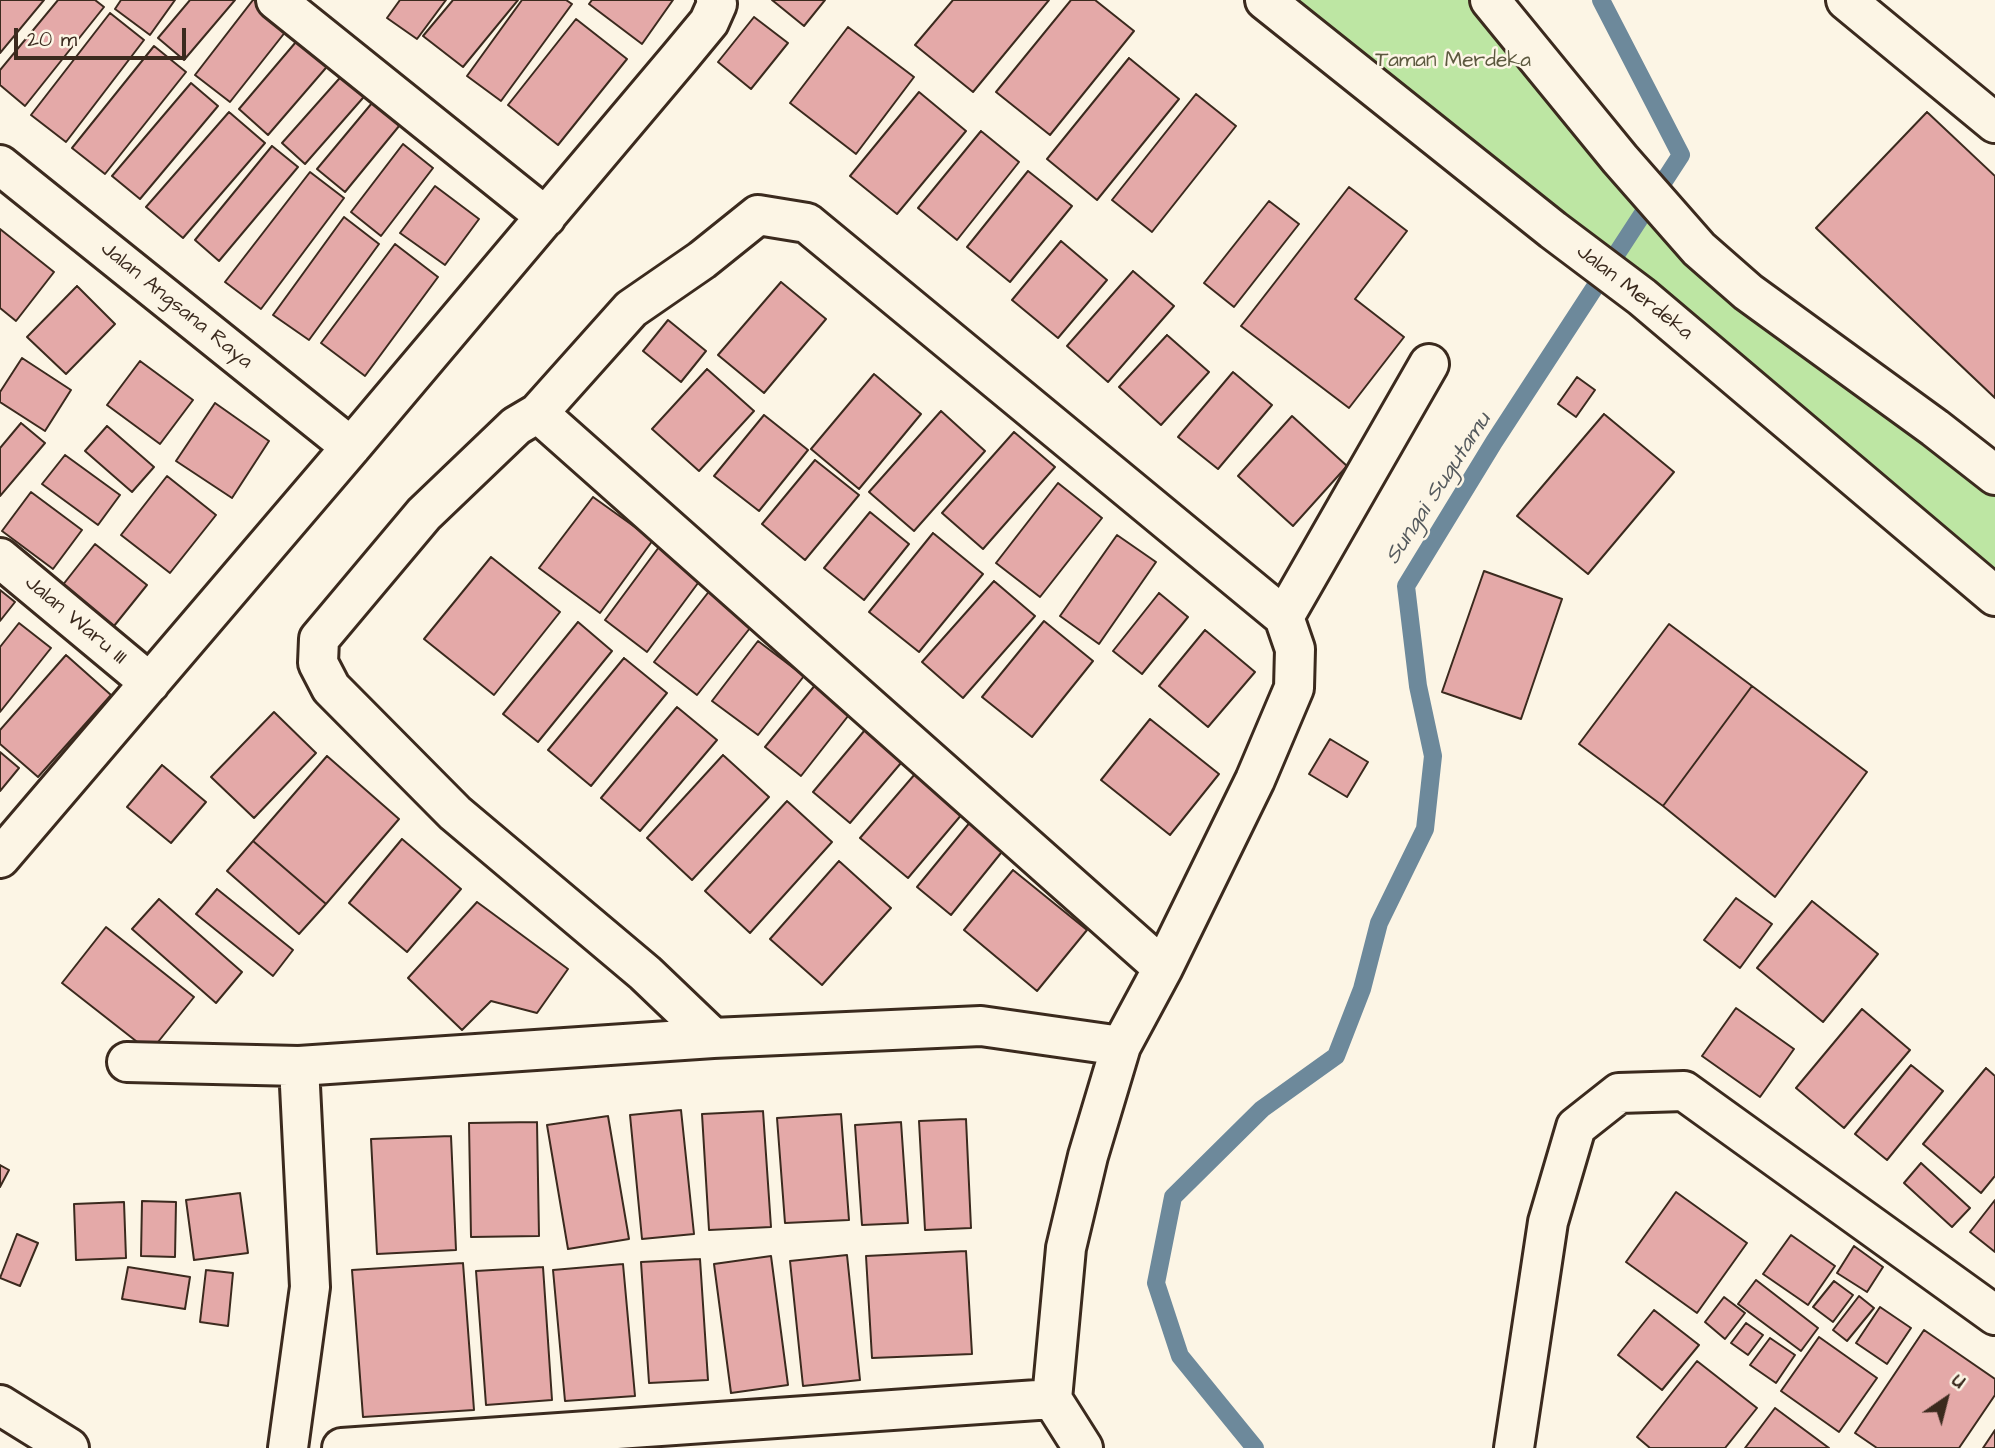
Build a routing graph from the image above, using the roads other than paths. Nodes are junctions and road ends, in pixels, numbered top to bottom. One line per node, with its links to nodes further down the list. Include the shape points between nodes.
1 (276, 0): 8 (street)
2 (716, 0): 8 (street, via 709,22)
3 (1265, 0): 14 (street, Jalan Merdeka, via 1642,297)
4 (1490, 0): 12 (street, via 1699,249 1748,292)
5 (1846, 0): 6 (street)
6 (1995, 123)
7 (0, 165): 11 (street, Jalan Angsana Raya)
8 (546, 217): 11 (street)
9 (1429, 363): 15 (street)
10 (538, 413): 15 (street, via 631,309 758,215 807,223); 18 (street); 19 (street, via 508,434 424,514 319,639 318,663 331,688 455,813 645,973)
11 (351, 447): 16 (street)
12 (1995, 475)
13 (0, 558): 16 (street, Jalan Waru III)
14 (1995, 596)
15 (1284, 617): 18 (street, via 1295,649 1294,688)
16 (150, 683): 17 (street)
17 (0, 858)
18 (1164, 968): 20 (street)
19 (713, 1038): 20 (street, via 981,1026); 22 (street)
20 (1121, 1046): 24 (street, via 1066,1248)
21 (127, 1062): 22 (street)
22 (299, 1066): 28 (street, via 310,1287)
23 (1995, 1315): 26 (street, via 1684,1091 1619,1093 1576,1127 1548,1222)
24 (1052, 1399): 29 (street); 30 (street)
25 (0, 1405): 27 (street)
26 (1515, 1447)
27 (69, 1448)
28 (288, 1448)
29 (342, 1448)
30 (1083, 1448)

